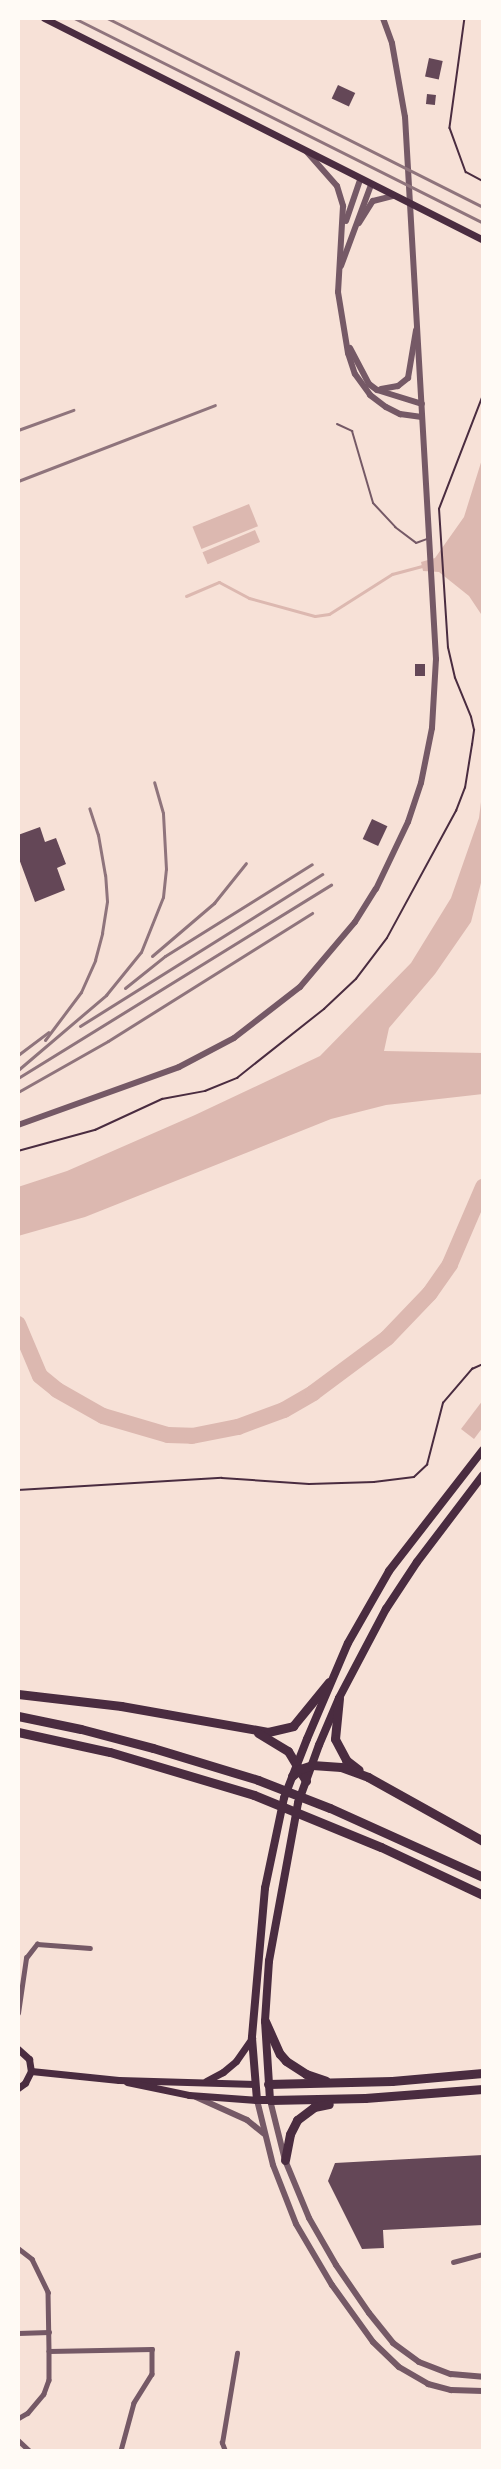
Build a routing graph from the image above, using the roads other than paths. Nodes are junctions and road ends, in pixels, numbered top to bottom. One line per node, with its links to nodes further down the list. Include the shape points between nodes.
1 (44, 18): 3 (main road)
2 (383, 18): 11 (street, via 402,92)
3 (306, 152): 4 (main road); 7 (street, via 337,186 343,206)
4 (360, 180): 5 (main road); 7 (street)
5 (371, 185): 6 (main road); 9 (street)
6 (388, 195): 8 (main road); 9 (street, via 368,206)
7 (342, 233): 10 (street)
8 (483, 240)
9 (346, 250): 10 (street)
10 (338, 275): 12 (street)
11 (417, 326): 13 (street, via 408,378 398,386); 14 (street)
12 (347, 341): 13 (street, via 364,378); 15 (street, via 355,374 370,395 400,414)
13 (377, 390): 14 (street)
14 (422, 404): 15 (street)
15 (422, 417): 17 (street)
16 (337, 424): 17 (lane, via 352,431 373,503 416,543)
17 (430, 540): 18 (street, via 436,682 425,764 395,854 355,922 300,987 234,1038 179,1066)
18 (18, 1125)
19 (483, 1450): 21 (highway, via 389,1571)
20 (483, 1475): 23 (highway, via 417,1562)
21 (329, 1682): 25 (highway, via 293,1726); 27 (highway)
22 (18, 1694): 25 (highway, via 121,1706)
23 (339, 1698): 28 (highway); 32 (highway, via 335,1739 339,1750)
24 (18, 1716): 35 (highway, via 153,1748 258,1780)
25 (253, 1731): 30 (highway, via 281,1744)
26 (18, 1732): 36 (highway, via 110,1752 254,1796)
27 (306, 1739): 30 (main road)
28 (319, 1745): 29 (main road)
29 (312, 1765): 30 (highway); 32 (highway, via 330,1764); 33 (main road)
30 (299, 1766): 31 (highway); 33 (highway)
31 (292, 1776): 42 (main road, via 277,1823 265,1888)
32 (368, 1777): 34 (highway)
33 (306, 1781): 41 (main road, via 288,1845 276,1914)
34 (483, 1841)
35 (483, 1877)
36 (457, 1882): 37 (highway); 38 (highway)
37 (483, 1895)
38 (483, 1901)
39 (90, 1948): 40 (street, via 37,1944 26,1958)
40 (18, 2013)
41 (265, 2021): 48 (highway, via 286,2061); 50 (main road)
42 (252, 2038): 47 (main road, via 236,2061); 49 (main road)
43 (18, 2049): 44 (main road, via 29,2059)
44 (31, 2071): 46 (main road); 51 (main road)
45 (483, 2073): 48 (highway)
46 (118, 2080): 47 (main road); 53 (main road)
47 (204, 2082): 49 (main road)
48 (331, 2083): 50 (highway)
49 (255, 2084): 50 (main road); 55 (main road)
50 (268, 2084): 56 (main road)
51 (18, 2088)
52 (483, 2089): 54 (highway)
53 (189, 2095): 55 (main road); 57 (street, via 247,2120)
54 (365, 2098): 56 (highway); 58 (highway, via 322,2104 302,2115 290,2134)
55 (257, 2100): 56 (main road); 57 (street)
56 (270, 2100): 58 (street)
57 (264, 2134): 67 (street, via 296,2224 332,2286 373,2342 399,2367 428,2384 450,2390)
58 (285, 2160): 66 (street, via 322,2242 384,2333 406,2353 434,2369)
59 (18, 2248): 62 (street, via 32,2259 48,2292)
60 (483, 2254): 61 (street)
61 (453, 2262)
62 (49, 2332): 63 (street); 64 (street)
63 (18, 2333)
64 (49, 2351): 68 (street, via 49,2380 44,2394); 71 (street, via 152,2349 152,2374 134,2403)
65 (237, 2353): 72 (street, via 222,2443)
66 (483, 2377)
67 (483, 2391)
68 (18, 2419)
69 (18, 2440): 70 (street)
70 (30, 2451)
71 (121, 2451)
72 (225, 2451)

